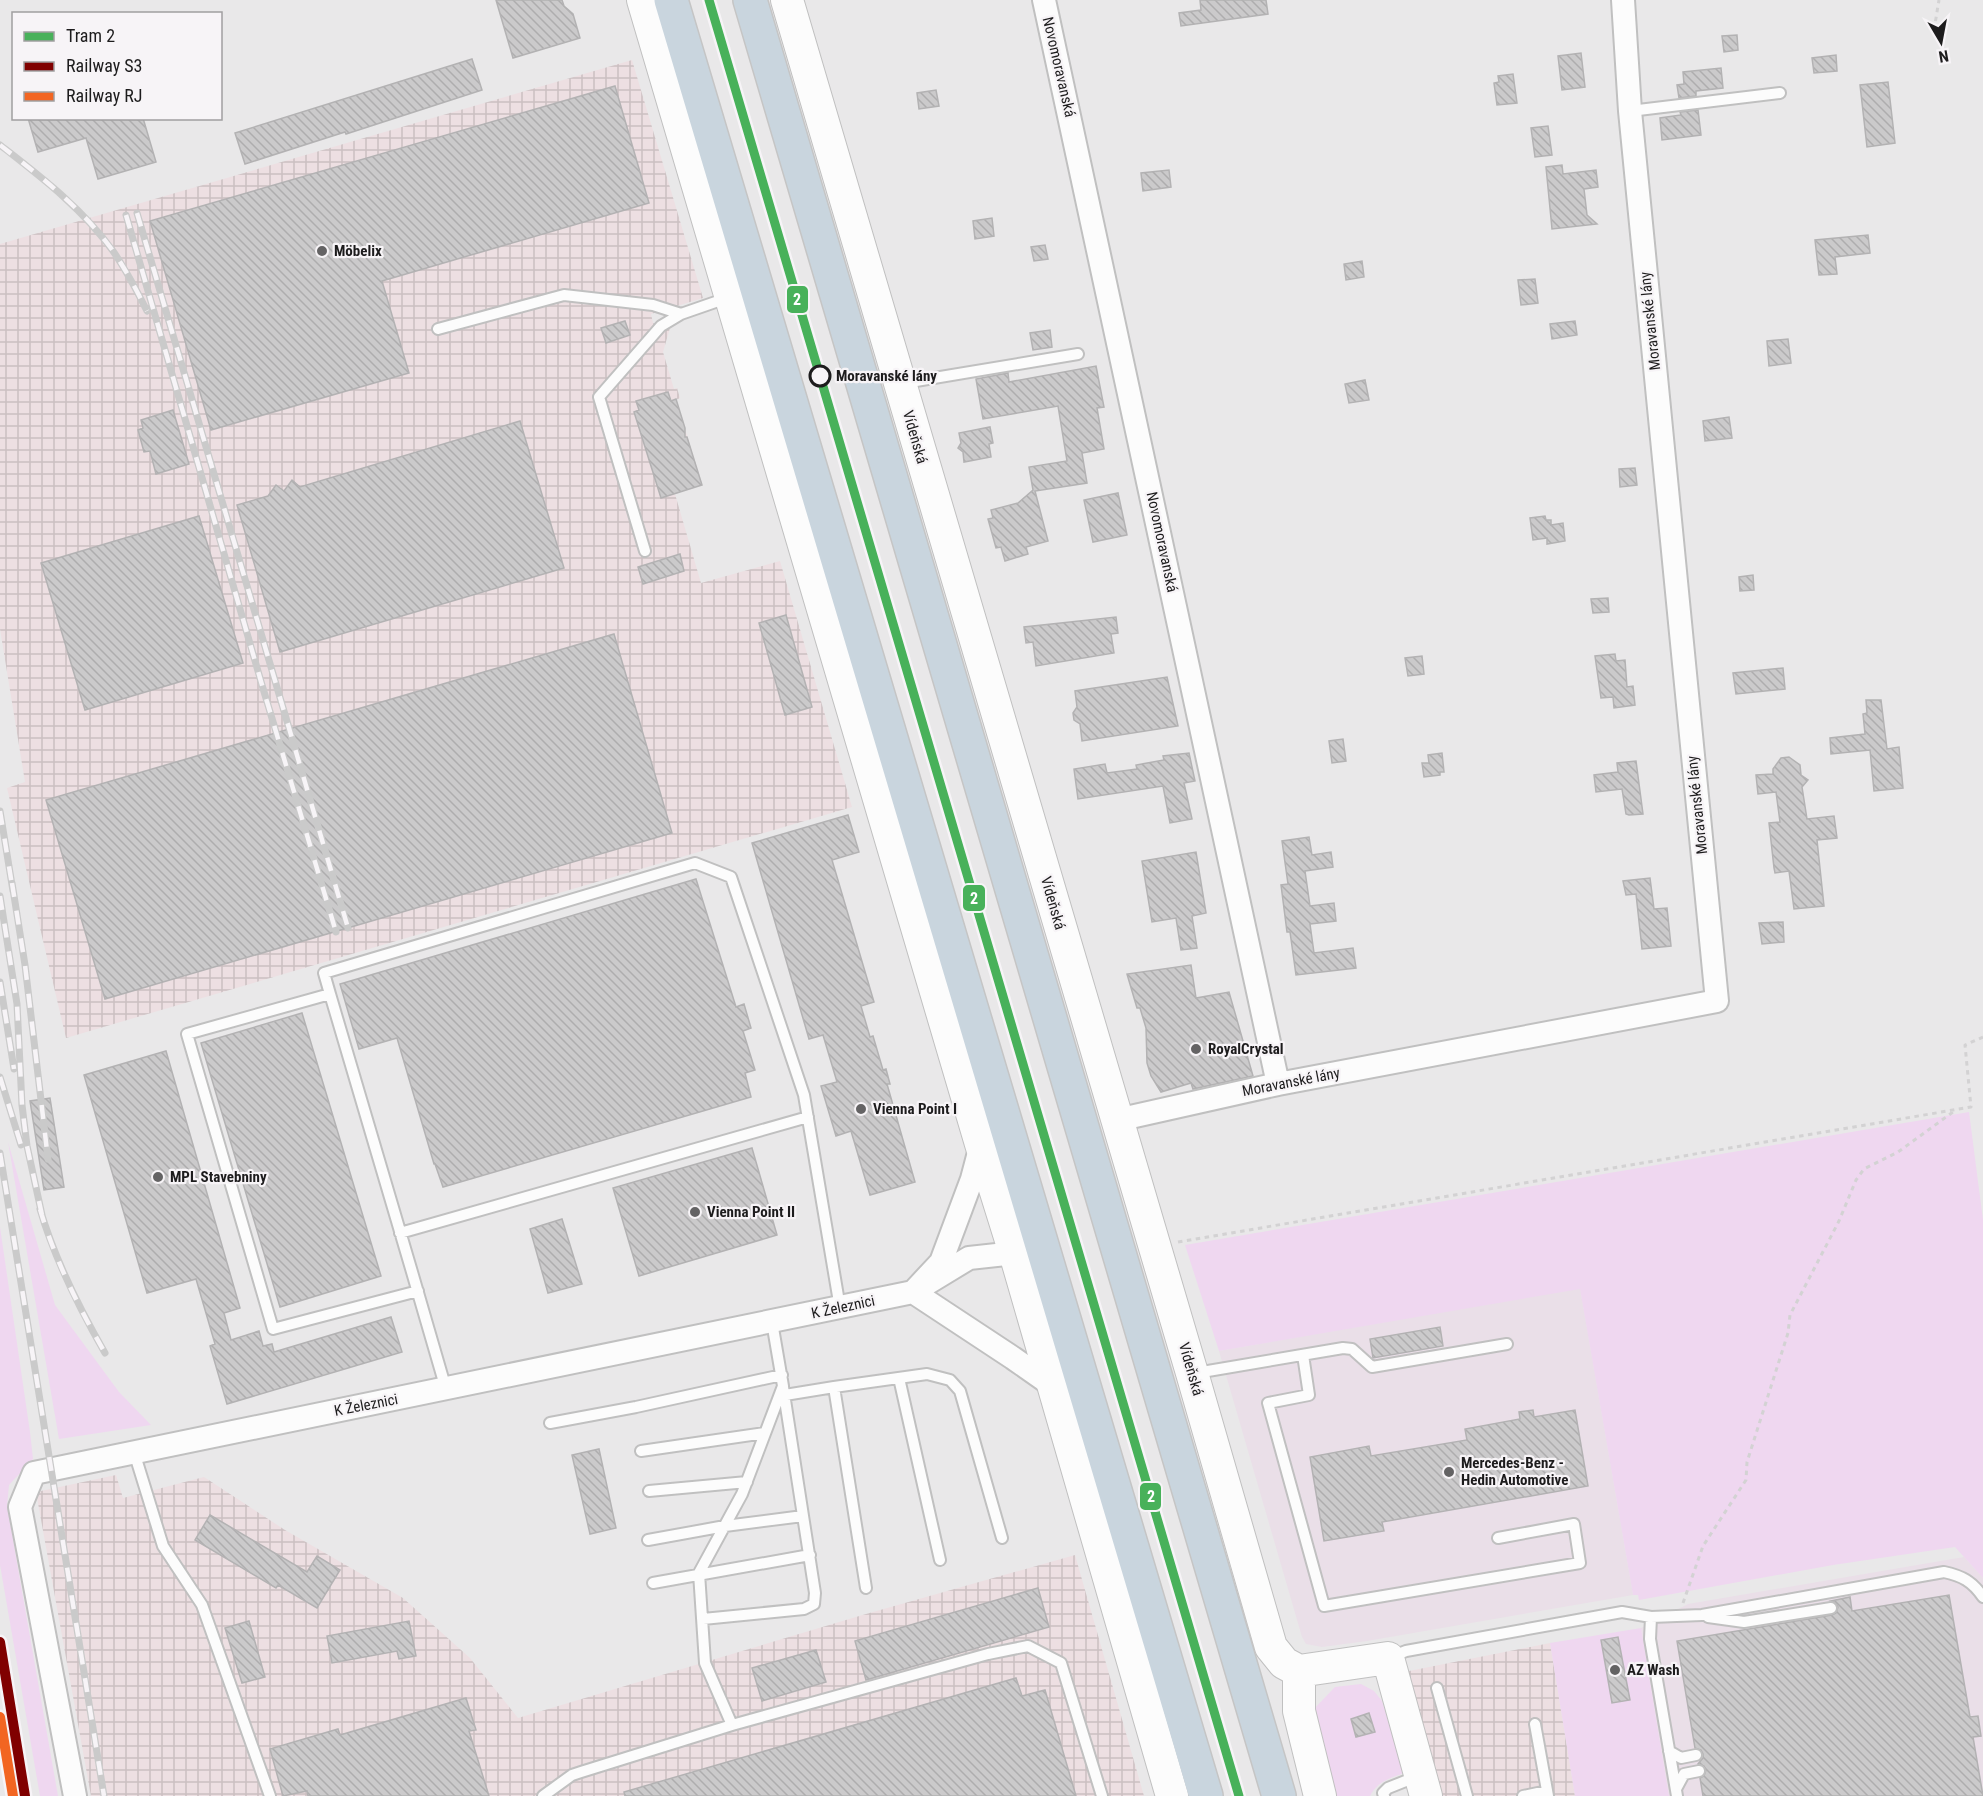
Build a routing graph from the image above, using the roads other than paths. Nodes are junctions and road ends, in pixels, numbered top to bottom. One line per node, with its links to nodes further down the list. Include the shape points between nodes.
1 (643, 0): 9 (street)
2 (671, 0): 72 (highway)
3 (750, 0): 73 (highway)
4 (787, 0): 13 (street, Vídeňská)
5 (1044, 0): 16 (street, Novomoravanská)
6 (1623, 0): 8 (street, Moravanské lány)
7 (1780, 93): 8 (lane)
8 (1630, 111): 16 (street, Moravanské lány, via 1717,1001)
9 (730, 297): 10 (lane); 19 (street)
10 (681, 314): 11 (lane, via 653,305 564,295); 14 (lane, via 661,326 599,397)
11 (438, 329)
12 (1078, 354): 13 (lane)
13 (899, 383): 18 (street, Vídeňská)
14 (645, 551)
15 (330, 994): 17 (lane, via 324,973 695,863 731,877); 20 (lane); 22 (lane, via 187,1034 273,1329)
16 (1278, 1084): 18 (street, Moravanské lány)
17 (808, 1117): 20 (lane); 24 (lane)
18 (1117, 1120): 28 (street, Vídeňská)
19 (981, 1144): 21 (street); 23 (street, via 941,1262)
20 (400, 1233): 22 (lane)
21 (1016, 1253): 23 (street, K Železnici, via 969,1258); 31 (street)
22 (417, 1292): 33 (lane)
23 (913, 1292): 24 (street, K Železnici); 31 (street)
24 (840, 1308): 25 (street, K Železnici)
25 (772, 1322): 30 (lane); 33 (street, K Železnici)
26 (1507, 1344): 27 (lane, via 1372,1367 1352,1349)
27 (1303, 1355): 28 (lane); 43 (lane, via 1309,1395 1268,1403 1324,1606 1580,1563 1574,1524)
28 (1192, 1373): 56 (street, Vídeňská, via 1271,1647 1284,1663)
29 (900, 1378): 32 (lane); 42 (lane, via 927,1374 950,1380 960,1391); 46 (lane)
30 (783, 1386): 32 (lane); 34 (lane); 35 (lane); 40 (lane)
31 (1053, 1386): 71 (street)
32 (834, 1387): 49 (lane)
33 (446, 1389): 37 (street, K Železnici)
34 (550, 1423)
35 (765, 1433): 36 (lane); 38 (lane)
36 (641, 1451)
37 (134, 1452): 67 (street, K Železnici, via 34,1473 20,1506); 68 (lane, via 163,1546 202,1605)
38 (747, 1482): 39 (lane); 41 (lane)
39 (649, 1491)
40 (803, 1516): 41 (lane); 45 (lane)
41 (725, 1526): 44 (lane); 47 (lane)
42 (1002, 1538)
43 (1498, 1538)
44 (648, 1540)
45 (810, 1555): 47 (lane); 54 (lane, via 814,1604 804,1609)
46 (940, 1560)
47 (699, 1573): 48 (lane); 54 (lane)
48 (653, 1583)
49 (866, 1588)
50 (1983, 1597): 52 (lane, via 1975,1585 1944,1572)
51 (1832, 1608): 52 (lane, via 1744,1622)
52 (1702, 1615): 53 (lane)
53 (1651, 1617): 55 (lane, via 1622,1612 1406,1651); 60 (lane, via 1650,1639)
54 (703, 1619): 59 (lane, via 705,1663)
55 (1388, 1658): 56 (street); 63 (street)
56 (1299, 1671): 74 (street, via 1299,1711)
57 (1437, 1688): 75 (lane)
58 (1535, 1724): 64 (lane)
59 (732, 1725): 69 (lane, via 572,1775); 70 (lane, via 1028,1646 1061,1663)
60 (1669, 1751): 61 (lane, via 1681,1758); 65 (lane)
61 (1696, 1755)
62 (1699, 1771): 65 (lane, via 1684,1774)
63 (1423, 1786): 66 (lane, via 1388,1788)
64 (1548, 1793): 76 (lane)
65 (1676, 1793)
66 (1382, 1795)
67 (75, 1796)
68 (270, 1796)
69 (543, 1796)
70 (1102, 1796)
71 (1172, 1796)
72 (1206, 1796)
73 (1279, 1796)
74 (1320, 1796)
75 (1467, 1796)
76 (1523, 1796)

